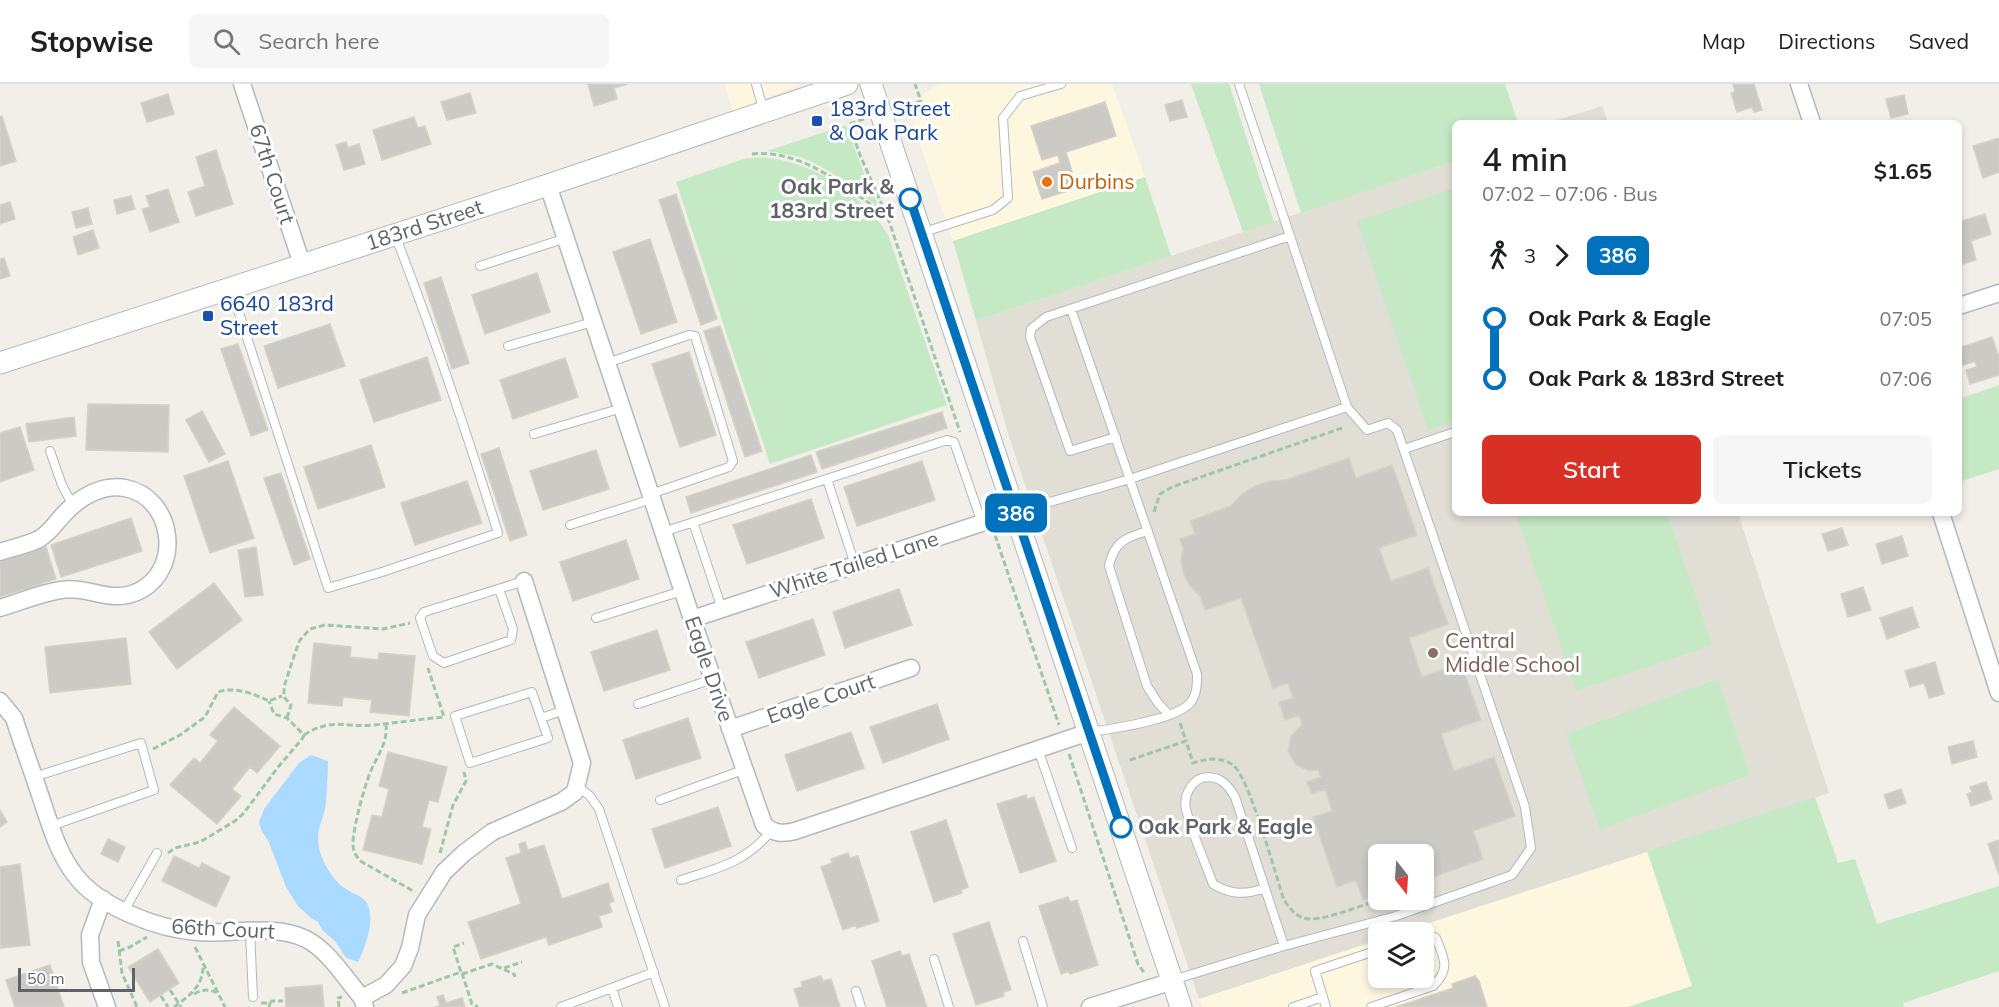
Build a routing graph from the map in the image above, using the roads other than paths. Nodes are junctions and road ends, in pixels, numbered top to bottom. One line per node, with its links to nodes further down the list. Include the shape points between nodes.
1 (242, 84): 15 (street, 67th Court)
2 (756, 84): 8 (lane)
3 (847, 84): 8 (street, 183rd Street)
4 (871, 84): 11 (street)
5 (1061, 84): 11 (lane, via 1020,96 1003,118 1008,198 993,210)
6 (1239, 84): 13 (lane)
7 (1799, 84): 9 (street)
8 (765, 112): 10 (street, 183rd Street)
9 (1811, 120)
10 (548, 185): 12 (street, 183rd Street); 14 (street, Eagle Drive)
11 (921, 233): 36 (street)
12 (394, 235): 15 (street, 183rd Street); 17 (lane, via 467,434 498,533 382,572 328,588)
13 (1290, 236): 20 (lane); 25 (lane)
14 (566, 238): 16 (lane); 21 (street, Eagle Drive)
15 (302, 264): 17 (street, 183rd Street)
16 (480, 266)
17 (231, 288): 23 (street, 183rd Street)
18 (1999, 293): 19 (street)
19 (1962, 305)
20 (1071, 309): 29 (lane); 29 (lane, via 1038,322 1030,337 1070,451)
21 (593, 322): 22 (lane); 24 (street, Eagle Drive)
22 (508, 346)
23 (0, 363)
24 (607, 363): 26 (street, Eagle Drive); 34 (lane, via 695,336 733,464)
25 (1347, 407): 30 (lane, via 1367,430 1388,423 1397,430); 33 (lane)
26 (622, 408): 28 (lane); 34 (street, Eagle Drive)
27 (1452, 433): 30 (lane)
28 (534, 435)
29 (1116, 437): 33 (lane)
30 (1404, 449): 78 (lane, via 1525,807 1531,848 1512,875 1396,916)
31 (50, 451): 35 (lane)
32 (827, 479): 38 (lane, via 947,440 954,442); 39 (lane); 44 (lane)
33 (1130, 480): 36 (lane); 41 (lane)
34 (651, 496): 40 (lane); 42 (street, Eagle Drive)
35 (73, 506): 43 (street, via 39,539); 48 (street, via 92,493 107,489 124,488 143,494 157,508 166,526 166,562 158,577 141,590 120,597 62,589)
36 (1015, 512): 38 (street, White Tailed Lane); 61 (street)
37 (1942, 516): 54 (street)
38 (986, 521): 44 (street, White Tailed Lane)
39 (693, 522): 42 (lane); 49 (lane)
40 (570, 525)
41 (1148, 531): 58 (lane, via 1197,674 1190,704); 58 (lane, via 1119,544 1111,552 1108,566 1148,686)
42 (663, 532): 47 (street, Eagle Drive)
43 (0, 552)
44 (855, 565): 49 (street, White Tailed Lane)
45 (524, 581): 46 (lane); 57 (street)
46 (498, 589): 46 (lane, via 424,612 420,618 433,656 444,663 511,640 513,629)
47 (682, 591): 50 (lane); 51 (street, Eagle Drive)
48 (0, 608)
49 (722, 609): 51 (street, White Tailed Lane)
50 (596, 618)
51 (692, 619): 53 (street, Eagle Drive)
52 (911, 668): 60 (street, Eagle Court)
53 (713, 679): 56 (lane); 60 (street, Eagle Drive)
54 (1999, 693)
55 (0, 701): 64 (street, 66th Court, via 14,718)
56 (639, 704)
57 (565, 710): 59 (lane); 65 (street, via 582,763)
58 (1168, 714): 61 (lane, via 1126,727)
59 (541, 718): 59 (lane, via 548,738 470,763 455,716 532,692)
60 (730, 729): 63 (street, Eagle Drive)
61 (1089, 732): 62 (street); 82 (street)
62 (1038, 749): 68 (street, via 795,831); 69 (lane)
63 (743, 770): 66 (lane); 68 (street, Eagle Drive, via 760,818)
64 (34, 777): 67 (street, 66th Court); 67 (lane, via 141,742 154,790)
65 (577, 786): 81 (lane, via 600,809); 89 (street, via 561,802 492,831 444,872 417,915 403,966 386,985)
66 (660, 800)
67 (51, 826): 73 (street, 66th Court, via 60,853 76,877)
68 (771, 831): 71 (lane, via 759,846 733,863)
69 (1072, 848)
70 (161, 854): 74 (lane)
71 (681, 880)
72 (1265, 888): 72 (lane, via 1235,797 1217,777 1202,777 1188,791 1186,808 1213,884 1240,894); 78 (lane)
73 (103, 898): 74 (street, 66th Court); 91 (street, via 90,935 91,962)
74 (124, 911): 75 (street, 66th Court, via 164,926 197,932)
75 (250, 932): 88 (lane); 89 (street, 66th Court, via 281,932 319,947)
76 (1434, 937): 83 (lane, via 1445,960 1445,972)
77 (1023, 941): 96 (lane)
78 (1284, 946): 82 (lane)
79 (1368, 953): 87 (lane, via 1315,971)
80 (934, 959): 95 (lane)
81 (654, 972): 84 (lane); 93 (lane)
82 (1173, 981): 97 (street); 98 (street)
83 (1434, 985)
84 (612, 987): 90 (lane); 92 (lane)
85 (1427, 988): 101 (lane)
86 (856, 991): 94 (lane)
87 (1323, 997): 99 (lane); 100 (lane)
88 (256, 1000)
89 (358, 1001)
90 (566, 1006)
91 (107, 1007)
92 (618, 1007)
93 (665, 1007)
94 (861, 1007)
95 (949, 1007)
96 (1043, 1007)
97 (1090, 1007)
98 (1181, 1007)
99 (1293, 1007)
100 (1326, 1007)
101 (1371, 1007)

